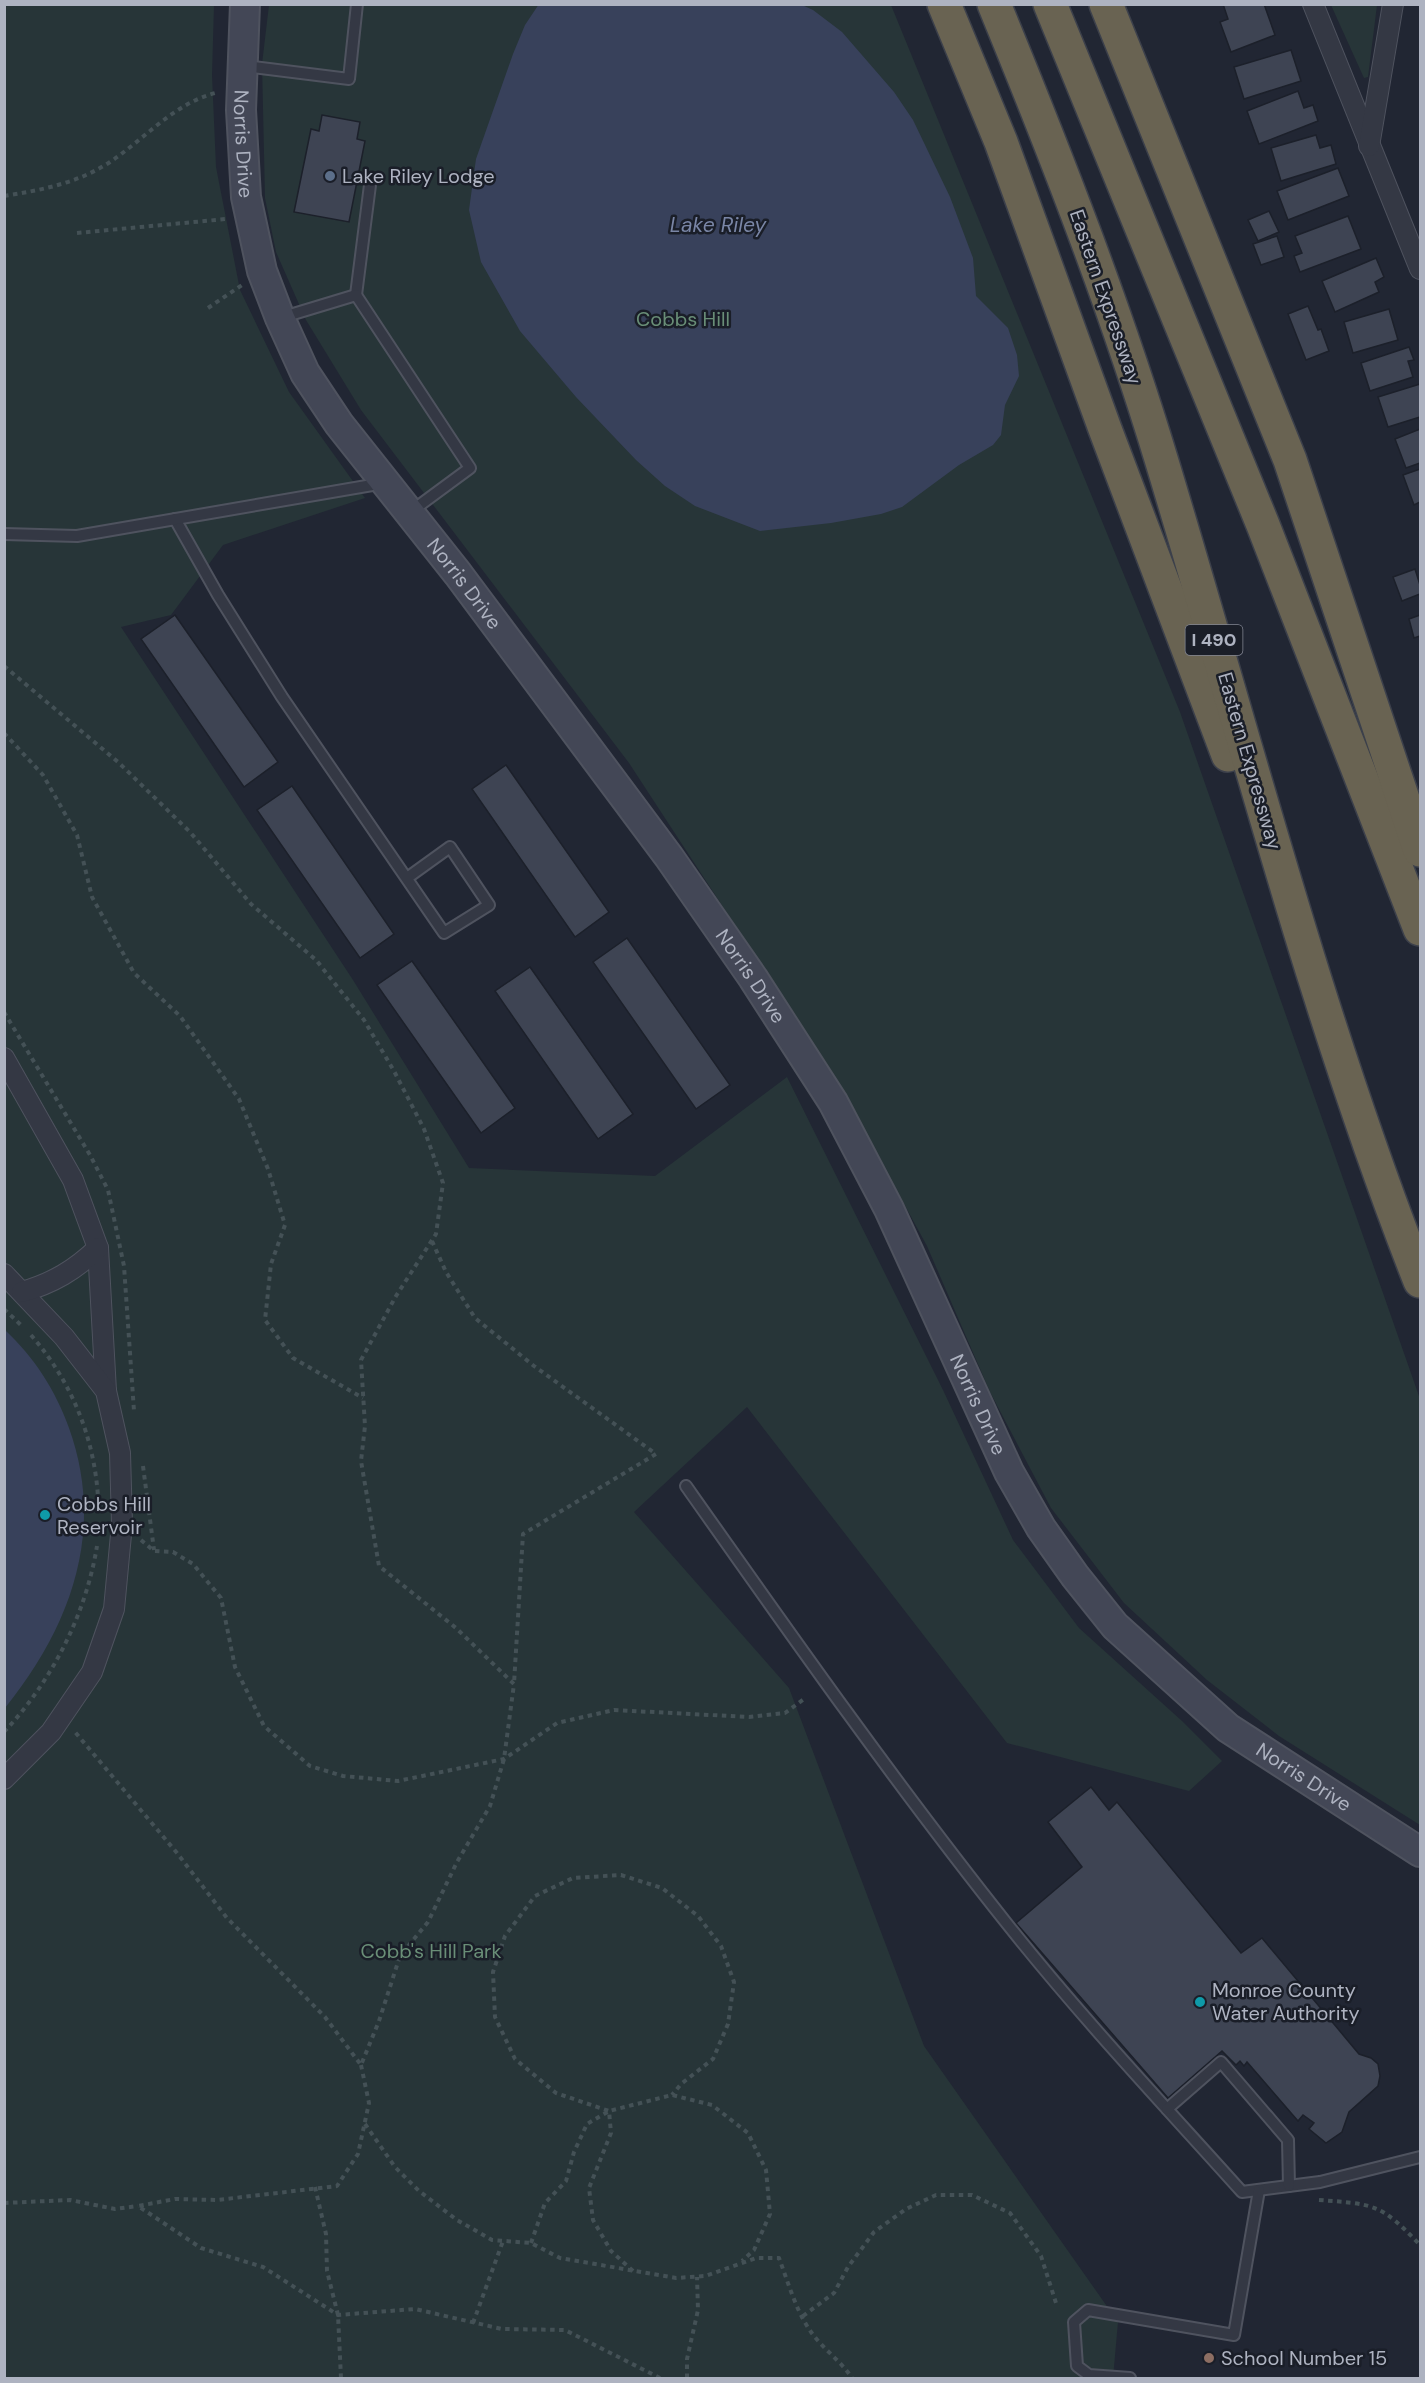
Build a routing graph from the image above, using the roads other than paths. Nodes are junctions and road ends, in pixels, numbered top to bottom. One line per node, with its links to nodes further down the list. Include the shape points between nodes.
1 (245, 4): 9 (street, Norris Drive)
2 (357, 4): 9 (lane, via 349,79)
3 (944, 4): 22 (highway, via 1002,142 1105,429)
4 (994, 4): 22 (highway, Eastern Expressway / I 490, via 1084,232 1137,383)
5 (1050, 4): 21 (highway, via 1263,525)
6 (1106, 4): 19 (highway, via 1290,460)
7 (1313, 4): 10 (street)
8 (1393, 4): 10 (street)
9 (242, 78): 14 (street, Norris Drive, via 242,154 250,217 262,271)
10 (1369, 146): 12 (street)
11 (370, 185): 13 (lane)
12 (1419, 262)
13 (356, 295): 14 (lane); 16 (lane, via 470,468)
14 (280, 318): 15 (street, Norris Drive, via 305,373)
15 (385, 483): 16 (street, Norris Drive); 17 (lane)
16 (409, 513): 31 (street, Norris Drive, via 669,857 833,1102 889,1209 1009,1472 1075,1576 1115,1626 1228,1728)
17 (176, 519): 18 (lane, via 77,536); 20 (lane, via 282,697)
18 (4, 534)
19 (1420, 850)
20 (407, 878): 20 (lane, via 444,933 489,905 450,847)
21 (1420, 928)
22 (1337, 1046): 26 (highway, Eastern Expressway / I 490)
23 (4, 1058): 24 (street, via 73,1180)
24 (98, 1248): 27 (street, via 65,1275); 28 (street)
25 (4, 1274): 27 (street)
26 (1420, 1281)
27 (22, 1292): 28 (street)
28 (106, 1391): 30 (street, via 120,1453 122,1524 114,1609 92,1672 51,1732)
29 (686, 1486): 32 (lane, via 869,1745 1065,1995)
30 (4, 1779)
31 (1420, 1852)
32 (1167, 2109): 34 (lane, via 1221,2062 1288,2140); 35 (lane, via 1242,2192)
33 (1420, 2157): 34 (lane)
34 (1289, 2186): 35 (lane)
35 (1259, 2190): 36 (lane, via 1234,2335 1088,2310 1074,2322 1077,2366 1089,2375)
36 (1130, 2379)

